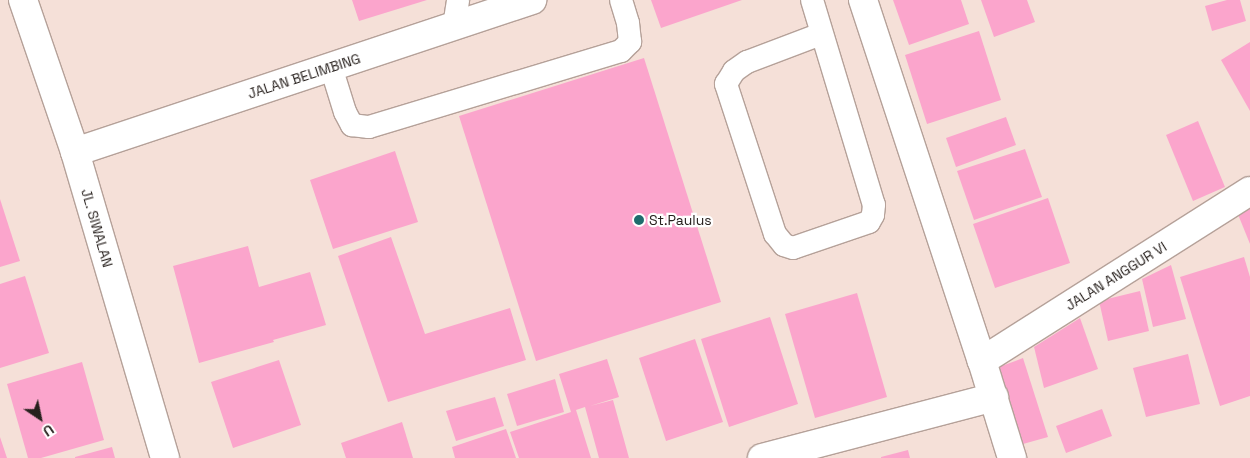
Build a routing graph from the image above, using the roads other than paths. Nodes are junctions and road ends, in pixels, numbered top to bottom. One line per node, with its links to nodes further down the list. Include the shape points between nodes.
1 (23, 0): 9 (street, JL. SIWALAN)
2 (532, 0): 6 (street, JALAN BELIMBING)
3 (621, 0): 8 (lane, via 630,42 621,51 369,127 352,125)
4 (812, 0): 7 (lane)
5 (863, 0): 11 (street)
6 (456, 13): 8 (street, JALAN BELIMBING)
7 (821, 34): 7 (lane, via 747,62 734,71 726,84 775,234 784,245 793,248 869,222 873,215 874,205)
8 (332, 67): 9 (street, JALAN BELIMBING)
9 (75, 152): 13 (street, JL. SIWALAN)
10 (1250, 191): 11 (street, JALAN ANGGUR VI)
11 (982, 361): 12 (street)
12 (994, 397): 14 (street); 15 (street)
13 (165, 458)
14 (762, 458)
15 (1012, 458)

